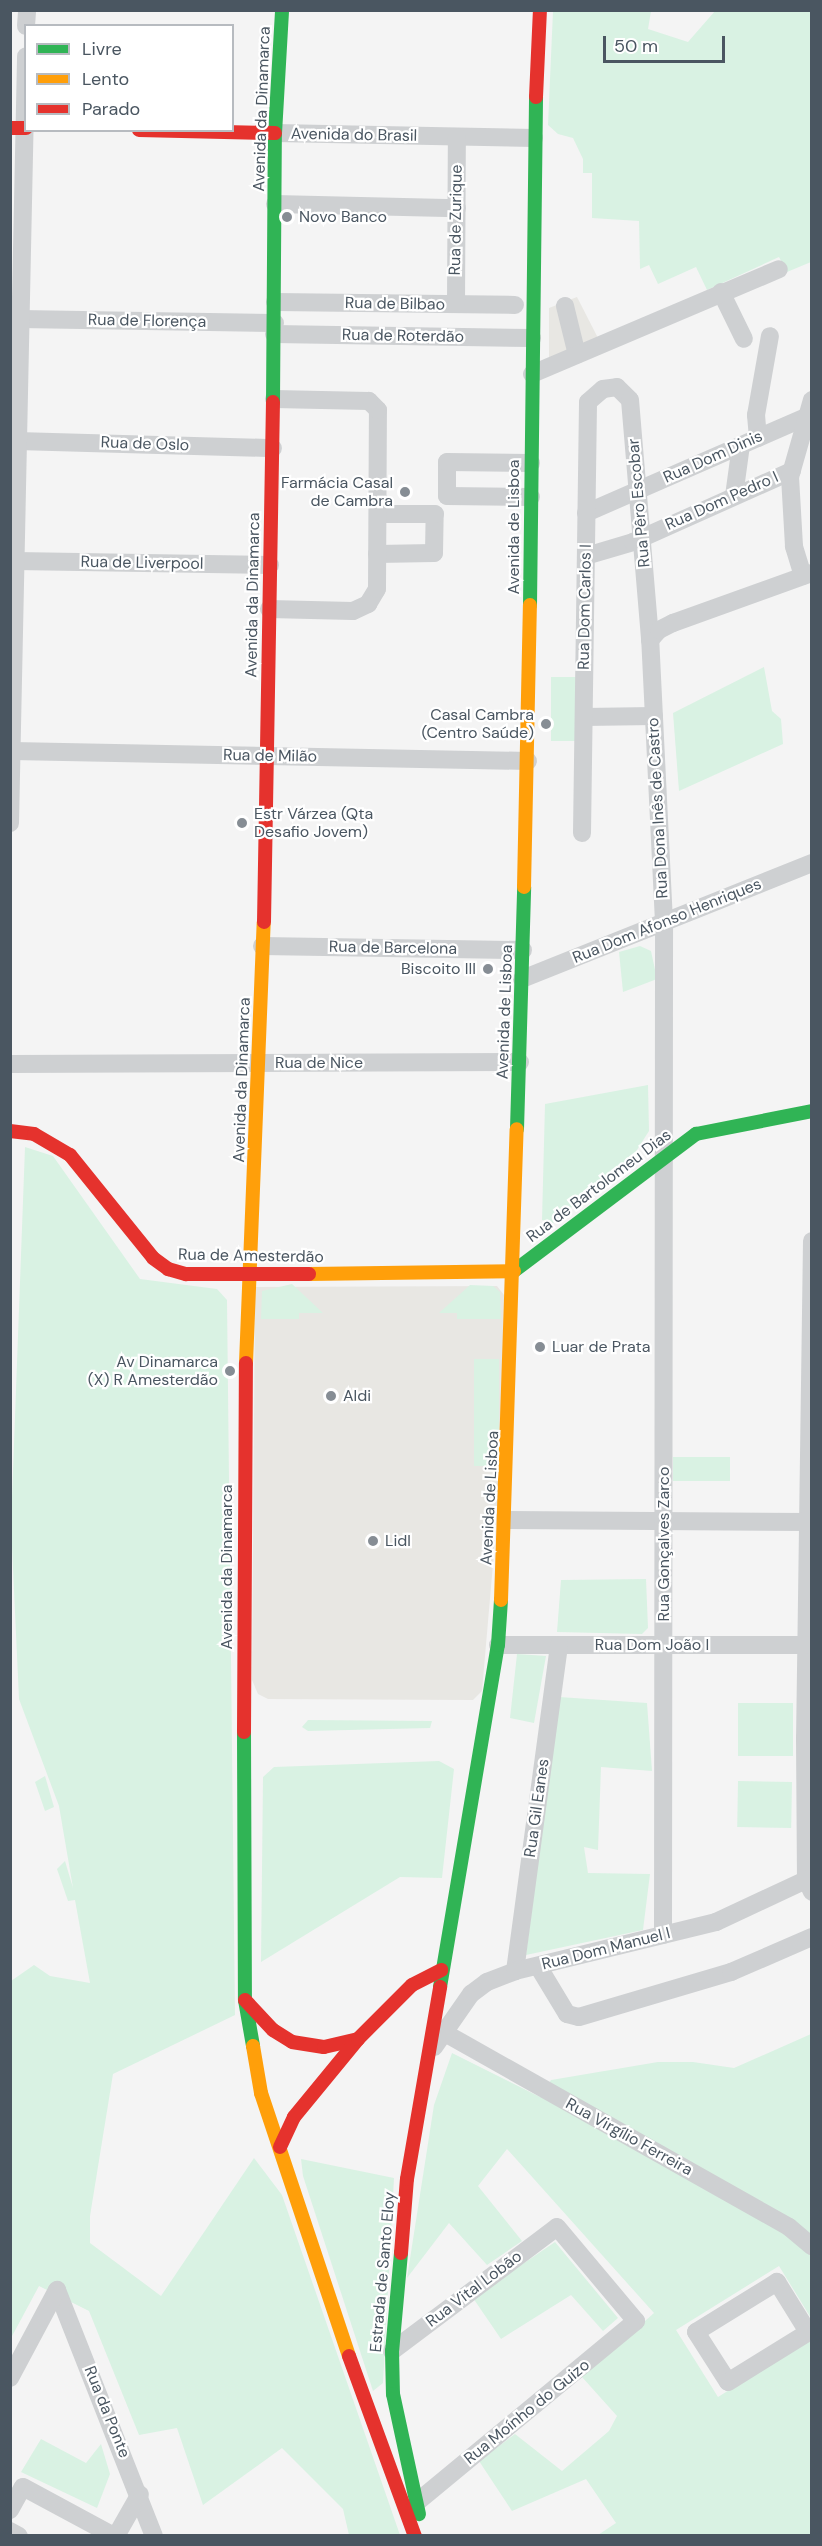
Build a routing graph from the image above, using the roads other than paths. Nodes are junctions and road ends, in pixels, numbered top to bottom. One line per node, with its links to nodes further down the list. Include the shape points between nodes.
1 (282, 10): 6 (main road, Avenida da Dinamarca)
2 (540, 10): 8 (main road, Avenida de Lisboa)
3 (24, 81): 4 (street)
4 (20, 128): 17 (street)
5 (229, 132): 6 (main road, Avenida do Brasil)
6 (275, 133): 7 (street, Avenida do Brasil); 9 (main road, Avenida da Dinamarca)
7 (457, 137): 8 (street, Avenida do Brasil); 10 (street, Rua de Zurique)
8 (534, 138): 20 (main road, Avenida de Lisboa)
9 (275, 204): 10 (street); 13 (main road, Avenida da Dinamarca)
10 (457, 208): 14 (street, Rua de Zurique)
11 (778, 269): 12 (street)
12 (722, 292): 21 (street); 22 (street)
13 (275, 302): 14 (street, Rua de Bilbao); 18 (main road, Avenida da Dinamarca)
14 (456, 304): 15 (street, Rua de Bilbao)
15 (515, 305)
16 (566, 306): 22 (street)
17 (19, 319): 18 (street, Rua de Florença); 27 (street)
18 (274, 329): 20 (street, Rua de Roterdão); 25 (main road, Avenida da Dinamarca)
19 (770, 336): 28 (street)
20 (532, 338): 23 (main road, Avenida de Lisboa)
21 (744, 339)
22 (577, 355): 23 (street)
23 (532, 374): 30 (main road, Avenida de Lisboa)
24 (603, 389): 32 (street, Rua Pêro Escobar, via 617,387 630,400); 36 (street, Rua Dom Carlos I, via 588,402)
25 (274, 399): 29 (main road, Avenida da Dinamarca); 37 (street, via 369,402 378,410)
26 (809, 408): 28 (street, Rua Dom Dinis); 31 (street)
27 (17, 441): 29 (street, Rua de Oslo); 42 (street)
28 (750, 441): 32 (street, Rua Dom Dinis); 34 (street)
29 (273, 448): 43 (main road, Avenida da Dinamarca)
30 (531, 463): 33 (street, via 447,462); 35 (main road, Avenida de Lisboa)
31 (792, 471): 34 (street, Rua Dom Pedro I); 44 (street, via 794,546)
32 (638, 490): 36 (street, Rua Dom Dinis); 39 (street, Rua Pêro Escobar)
33 (447, 496): 35 (street); 38 (street)
34 (734, 496): 39 (street, Rua Dom Pedro I)
35 (531, 497): 52 (main road, Avenida de Lisboa)
36 (586, 513): 41 (street, Rua Dom Carlos I)
37 (378, 514): 38 (street); 40 (street)
38 (435, 514): 40 (street, via 434,553)
39 (642, 537): 41 (street, Rua Dom Pedro I); 47 (street, Rua Pêro Escobar)
40 (378, 554): 45 (street, via 377,589 368,604 353,611)
41 (586, 556): 49 (street, Rua Dom Carlos I)
42 (15, 561): 43 (street, Rua de Liverpool); 46 (street)
43 (270, 566): 45 (main road, Avenida da Dinamarca)
44 (807, 575): 47 (street, via 673,623)
45 (269, 609): 51 (main road, Avenida da Dinamarca)
46 (12, 628): 50 (street)
47 (650, 640): 48 (street, Rua Dona Inês de Castro)
48 (654, 716): 49 (street); 56 (street, Rua Dona Inês de Castro)
49 (584, 717): 54 (street, Rua Dom Carlos I)
50 (11, 745): 51 (street, Rua de Milão); 53 (street)
51 (265, 756): 52 (street, Rua de Milão); 57 (main road, Avenida da Dinamarca)
52 (528, 761): 58 (main road, Avenida de Lisboa)
53 (10, 823)
54 (582, 833)
55 (812, 863): 56 (street, Rua Dom Afonso Henriques)
56 (664, 922): 59 (street, Rua Dom Afonso Henriques); 65 (street, Rua Dona Inês de Castro)
57 (262, 946): 58 (street, Rua de Barcelona); 61 (main road, Avenida da Dinamarca)
58 (524, 950): 59 (main road, Avenida de Lisboa)
59 (522, 979): 60 (main road, Avenida de Lisboa)
60 (520, 1062): 61 (street, Rua de Nice); 67 (main road, Avenida de Lisboa)
61 (261, 1063): 62 (street, Rua de Nice); 68 (main road, Avenida da Dinamarca)
62 (10, 1064)
63 (812, 1111): 65 (main road, Rua de Bartolomeu Dias, via 696,1134)
64 (10, 1131): 68 (main road, Rua de Amesterdão, via 34,1134 70,1155 153,1258 168,1269 186,1274)
65 (666, 1153): 67 (main road, Rua de Bartolomeu Dias); 72 (street, Rua Gonçalves Zarco)
66 (812, 1241): 69 (street)
67 (514, 1271): 68 (main road, Rua de Amesterdão); 71 (main road, Avenida de Lisboa)
68 (248, 1275): 85 (main road, Avenida da Dinamarca, via 243,1428)
69 (811, 1334): 70 (street)
70 (810, 1466): 73 (street)
71 (506, 1520): 72 (street); 74 (main road, Avenida de Lisboa)
72 (664, 1521): 73 (street); 76 (street, Rua Gonçalves Zarco)
73 (808, 1522): 77 (street)
74 (498, 1645): 75 (street, Rua Dom João I); 83 (main road, Avenida de Lisboa)
75 (559, 1645): 76 (street, Rua Dom João I); 84 (street, Rua Gil Eanes)
76 (663, 1645): 77 (street, Rua Dom João I); 80 (street, Rua Gonçalves Zarco)
77 (806, 1646): 78 (street)
78 (808, 1738): 79 (street)
79 (810, 1883): 80 (street, Rua Dom Manuel I, via 716,1922)
80 (663, 1935): 82 (street, Rua Dom Manuel I)
81 (812, 1937): 82 (street, via 731,1972 579,2017 567,2014)
82 (537, 1966): 84 (street, Rua Dom Manuel I)
83 (441, 1970): 86 (main road, Avenida de Lisboa); 88 (main road, via 412,1985)
84 (515, 1971): 87 (street, Rua Dom Manuel I, via 471,1994)
85 (245, 2000): 88 (main road, via 273,2030 298,2044 324,2048); 90 (main road, Avenida da Dinamarca, via 261,2092)
86 (434, 2010): 89 (main road, Estrada de Santo Eloy)
87 (443, 2032): 89 (street, Rua Dom Manuel I); 91 (street, Rua Virgílio Ferreira, via 789,2227)
88 (358, 2039): 90 (main road, via 294,2117)
89 (428, 2055): 94 (main road, Estrada de Santo Eloy, via 407,2179)
90 (280, 2147): 103 (main road, Estrada de Santo Eloy, via 382,2454)
91 (812, 2246)
92 (636, 2321): 94 (street, Rua Vital Lobão, via 557,2227); 97 (street, Rua Moínho do Guizo)
93 (810, 2331): 93 (street, via 728,2382 696,2332 777,2282)
94 (392, 2351): 97 (main road, Estrada de Santo Eloy, via 393,2394)
95 (10, 2378): 96 (street, Rua da Ponte, via 57,2290)
96 (140, 2494): 101 (street); 102 (street, Rua da Ponte)
97 (417, 2502): 104 (main road, Estrada de Santo Eloy)
98 (10, 2510): 101 (street, via 23,2487)
99 (10, 2531): 100 (street)
100 (19, 2535)
101 (115, 2535)
102 (154, 2535)
103 (415, 2535)
104 (424, 2535)

